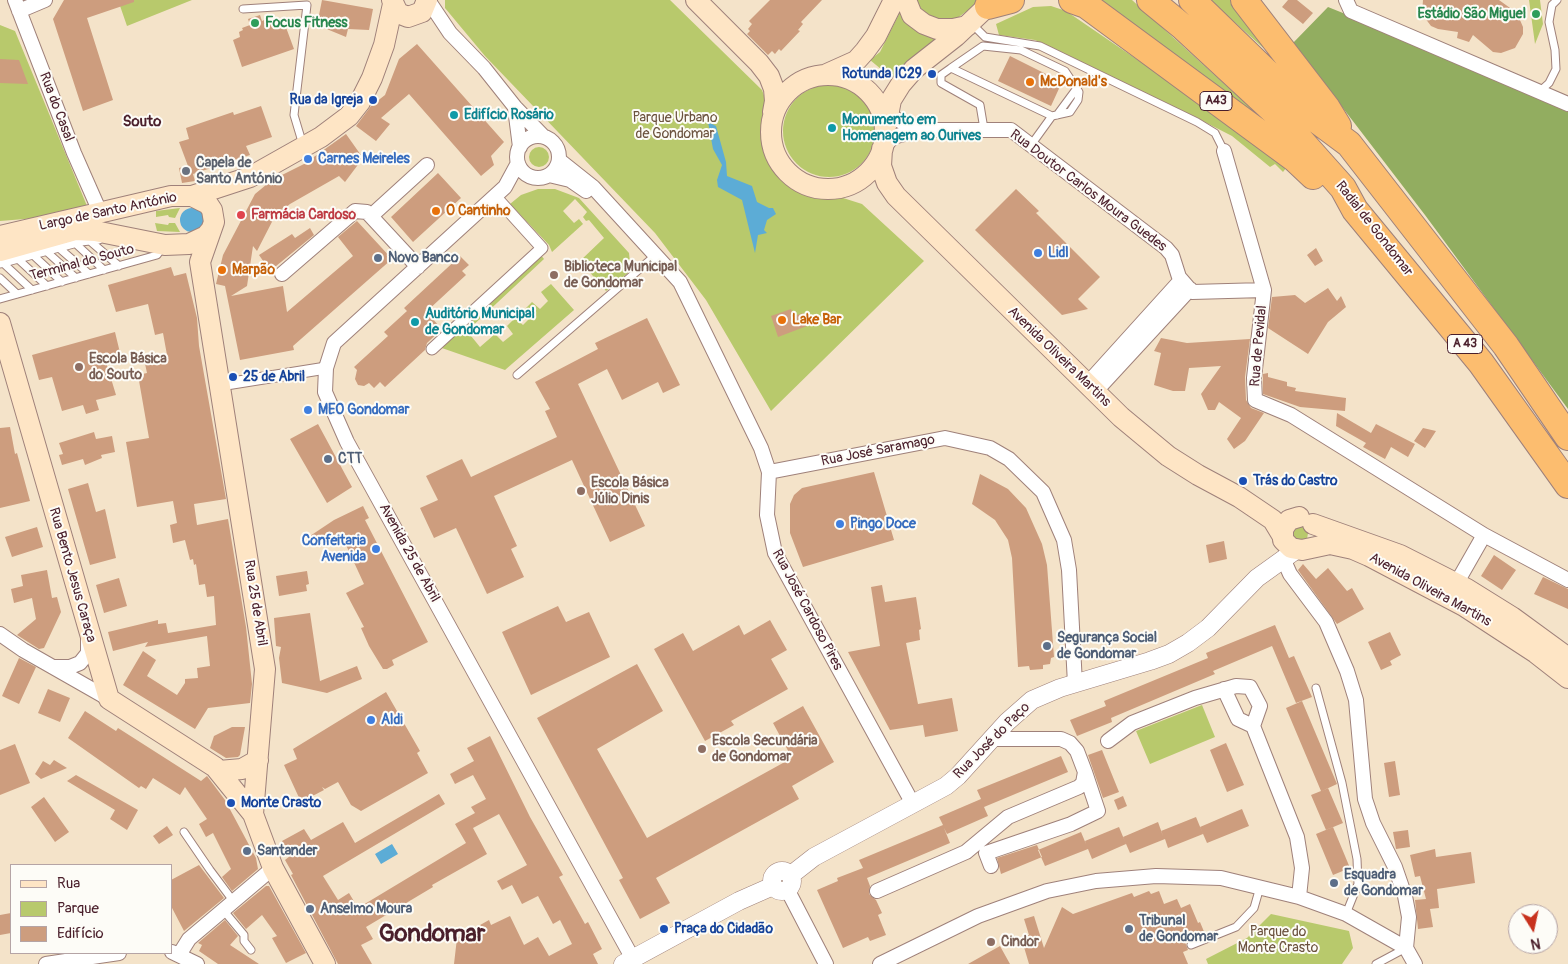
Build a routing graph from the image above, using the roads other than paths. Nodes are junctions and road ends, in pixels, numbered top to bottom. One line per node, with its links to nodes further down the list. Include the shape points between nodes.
1 (45, 0): 12 (street)
2 (696, 0): 17 (main road)
3 (894, 0): 19 (main road, via 876,36 856,61)
4 (906, 0): 15 (main road, via 912,15 936,29 953,29)
5 (1072, 0): 44 (highway, A43, via 1086,5 1295,158 1326,189)
6 (1150, 0): 44 (highway, Radial de Gondomar / A 43, via 1278,115 1343,188)
7 (1192, 0): 29 (highway, A 43, via 1314,118)
8 (1244, 0): 29 (highway, via 1327,108)
9 (1346, 0): 20 (street, via 1351,11)
10 (1557, 0): 20 (lane, via 1552,5 1548,22 1556,68 1549,83)
11 (392, 2): 13 (main road, via 398,13); 16 (main road)
12 (17, 6): 45 (street, Rua do Casal)
13 (422, 8): 16 (main road); 22 (street, via 484,68)
14 (243, 9): 32 (lane, via 307,5 294,116)
15 (986, 11): 27 (main road, via 914,69 901,84 891,100); 33 (lane, via 985,37 1040,46 1197,122 1215,133)
16 (384, 45): 32 (main road, via 360,102 339,125)
17 (759, 63): 19 (main road, via 785,78); 23 (main road, via 774,89)
18 (950, 68): 24 (lane); 24 (lane, via 983,46 1015,49 1065,71 1077,88 1078,100 1070,112); 25 (lane, via 941,75 941,83 980,105)
19 (818, 76): 23 (main road, via 793,86 780,99); 27 (main road, via 844,77 861,85 874,97 882,113)
20 (1540, 91): 21 (street)
21 (1568, 104)
22 (515, 108): 28 (street); 31 (street)
23 (773, 116): 40 (main road, via 770,133 782,166 811,186 829,189)
24 (1054, 116): 30 (lane)
25 (984, 129): 26 (street, Rua Doutor Carlos Moura Guedes); 30 (street, Rua Doutor Carlos Moura Guedes, via 1011,130)
26 (918, 130): 27 (street, Rua Doutor Carlos Moura Guedes, via 907,126); 27 (street, Rua Doutor Carlos Moura Guedes, via 893,138)
27 (885, 131): 40 (main road, via 874,165); 43 (main road, Avenida Oliveira Martins, via 882,167)
28 (544, 137): 31 (street, via 530,138); 34 (street, via 557,148)
29 (1349, 144): 79 (highway, A 43, via 1506,346)
30 (1030, 145): 67 (street, Rua Doutor Carlos Moura Guedes, via 1166,248)
31 (520, 147): 35 (street)
32 (304, 148): 38 (main road)
33 (1224, 151): 70 (street, Rua de Pevidal)
34 (559, 160): 37 (street); 65 (street, Rua José Cardoso Pires, via 593,187)
35 (518, 163): 39 (street, via 521,170); 41 (street, Avenida 25 de Abril)
36 (427, 165): 46 (street)
37 (549, 175): 39 (street); 57 (street, Rua José Cardoso Pires, via 562,176 579,185)
38 (250, 177): 42 (main road); 47 (main road, via 227,198)
39 (532, 178): 41 (street, Avenida 25 de Abril)
40 (846, 186): 43 (main road, Avenida Oliveira Martins, via 863,184)
41 (500, 192): 59 (street, Avenida 25 de Abril); 74 (street, via 542,248)
42 (192, 196): 45 (main road, Largo de Santo António, via 172,196); 47 (main road, Largo de Santo António, via 208,204 212,210)
43 (896, 196): 78 (main road, Avenida Oliveira Martins)
44 (1356, 210): 81 (highway, Radial de Gondomar / A 43, via 1481,363)
45 (100, 212): 48 (main road, Largo de Santo António)
46 (371, 216): 59 (street); 62 (street, via 367,212 356,211)
47 (212, 226): 50 (main road, Largo de Santo António, via 206,236 188,244); 77 (main road, Rua 25 de Abril, via 200,262)
48 (0, 236)
49 (90, 241): 50 (lane, Terminal do Souto, via 143,246); 51 (lane, Terminal do Souto); 58 (lane)
50 (158, 243): 55 (main road, Largo de Santo António, via 75,230); 58 (lane, Terminal do Souto, via 157,255)
51 (75, 244): 52 (lane, Terminal do Souto); 60 (lane)
52 (60, 248): 53 (lane, Terminal do Souto); 61 (lane)
53 (46, 251): 54 (lane, Terminal do Souto); 64 (lane)
54 (33, 255): 56 (lane, Terminal do Souto); 66 (lane)
55 (1, 259): 56 (lane, Terminal do Souto); 69 (lane)
56 (18, 259): 68 (lane)
57 (650, 260): 65 (street, Rua José Cardoso Pires); 76 (lane)
58 (118, 266): 60 (lane, Terminal do Souto)
59 (418, 267): 75 (street, Avenida 25 de Abril, via 334,344)
60 (104, 270): 61 (lane, Terminal do Souto)
61 (89, 274): 64 (lane, Terminal do Souto)
62 (282, 274)
63 (0, 278): 71 (lane)
64 (76, 278): 66 (lane, Terminal do Souto)
65 (671, 278): 80 (street, Rua José Cardoso Pires, via 699,324 761,448)
66 (62, 282): 68 (lane, Terminal do Souto)
67 (1186, 284): 70 (street, via 1203,293); 78 (street)
68 (47, 286): 69 (lane, Terminal do Souto)
69 (32, 290): 71 (lane, Terminal do Souto)
70 (1264, 290): 84 (street, Rua de Pevidal, via 1254,378 1255,400 1291,415)
71 (17, 294): 72 (lane, Terminal do Souto)
72 (0, 299)
73 (0, 324): 89 (main road, Rua Bento Jesus Caraça)
74 (432, 349)
75 (326, 368): 77 (street); 119 (street, Avenida 25 de Abril, via 325,392 347,442)
76 (517, 375)
77 (220, 385): 100 (main road, Rua 25 de Abril, via 265,669)
78 (1091, 388): 82 (main road, Avenida Oliveira Martins, via 1168,456)
79 (1568, 436)
80 (769, 472): 93 (street, Rua José Saramago, via 945,438 990,448 1009,459 1044,492 1064,540); 103 (street, Rua José Cardoso Pires, via 768,515 775,553)
81 (1568, 485)
82 (1238, 497): 83 (main road, Avenida Oliveira Martins, via 1253,499); 85 (main road, Avenida Oliveira Martins, via 1273,520)
83 (1306, 520): 85 (main road, via 1289,520 1283,529); 85 (main road, via 1316,529 1315,540); 87 (main road, Avenida Oliveira Martins, via 1400,555)
84 (1484, 535): 86 (street); 87 (street)
85 (1291, 546): 87 (main road, Avenida Oliveira Martins, via 1330,544 1353,549); 93 (street, Rua José do Paço, via 1208,628 1169,654); 115 (street, via 1286,565 1290,574 1332,632 1350,678 1356,700 1366,799 1405,896 1409,917)
86 (1568, 580)
87 (1453, 590): 90 (main road, Avenida Oliveira Martins, via 1512,617); 92 (main road, Avenida Oliveira Martins)
88 (0, 634): 91 (street)
89 (89, 634): 91 (street, via 88,654 80,663); 96 (main road, Rua Bento Jesus Caraça)
90 (1568, 658)
91 (53, 667): 96 (street)
92 (1568, 678)
93 (1075, 684): 98 (street, Rua José do Paço, via 1032,700)
94 (1316, 688): 113 (lane, via 1342,783 1357,859 1358,884)
95 (1224, 689): 97 (street, via 1238,719); 97 (street, via 1250,687 1260,706); 99 (street, via 1132,723)
96 (109, 700): 101 (main road)
97 (1253, 726): 111 (street, via 1297,838 1302,868)
98 (990, 739): 102 (street, via 1061,739 1077,751); 103 (street, Rua José do Paço, via 958,776)
99 (1108, 741)
100 (258, 760): 101 (main road, via 242,769); 104 (main road, Rua 25 de Abril)
101 (219, 771): 104 (main road)
102 (1085, 772): 106 (street, via 1098,811 1071,824 986,853); 110 (street, via 1079,787 1008,817 966,852)
103 (913, 804): 108 (street, Rua José do Paço, via 814,857)
104 (253, 814): 107 (main road, Rua 25 de Abril)
105 (184, 832): 112 (lane)
106 (991, 866)
107 (272, 868): 112 (street); 122 (main road, Rua 25 de Abril)
108 (784, 884): 119 (street, Rua José do Paço, via 739,901); 123 (street)
109 (1260, 887): 111 (street); 114 (lane, via 1254,908 1236,928); 124 (street, via 1221,878 1156,876 1088,882 1047,891 978,916)
110 (877, 891)
111 (1299, 897): 113 (street)
112 (229, 906): 116 (lane); 117 (street)
113 (1346, 914): 115 (street)
114 (1192, 945)
115 (1406, 948): 125 (lane); 126 (street)
116 (252, 950)
117 (175, 953): 121 (street)
118 (111, 954): 120 (street)
119 (628, 961)
120 (46, 964)
121 (198, 964)
122 (325, 964)
123 (826, 964)
124 (880, 964)
125 (1376, 964)
126 (1414, 964)

